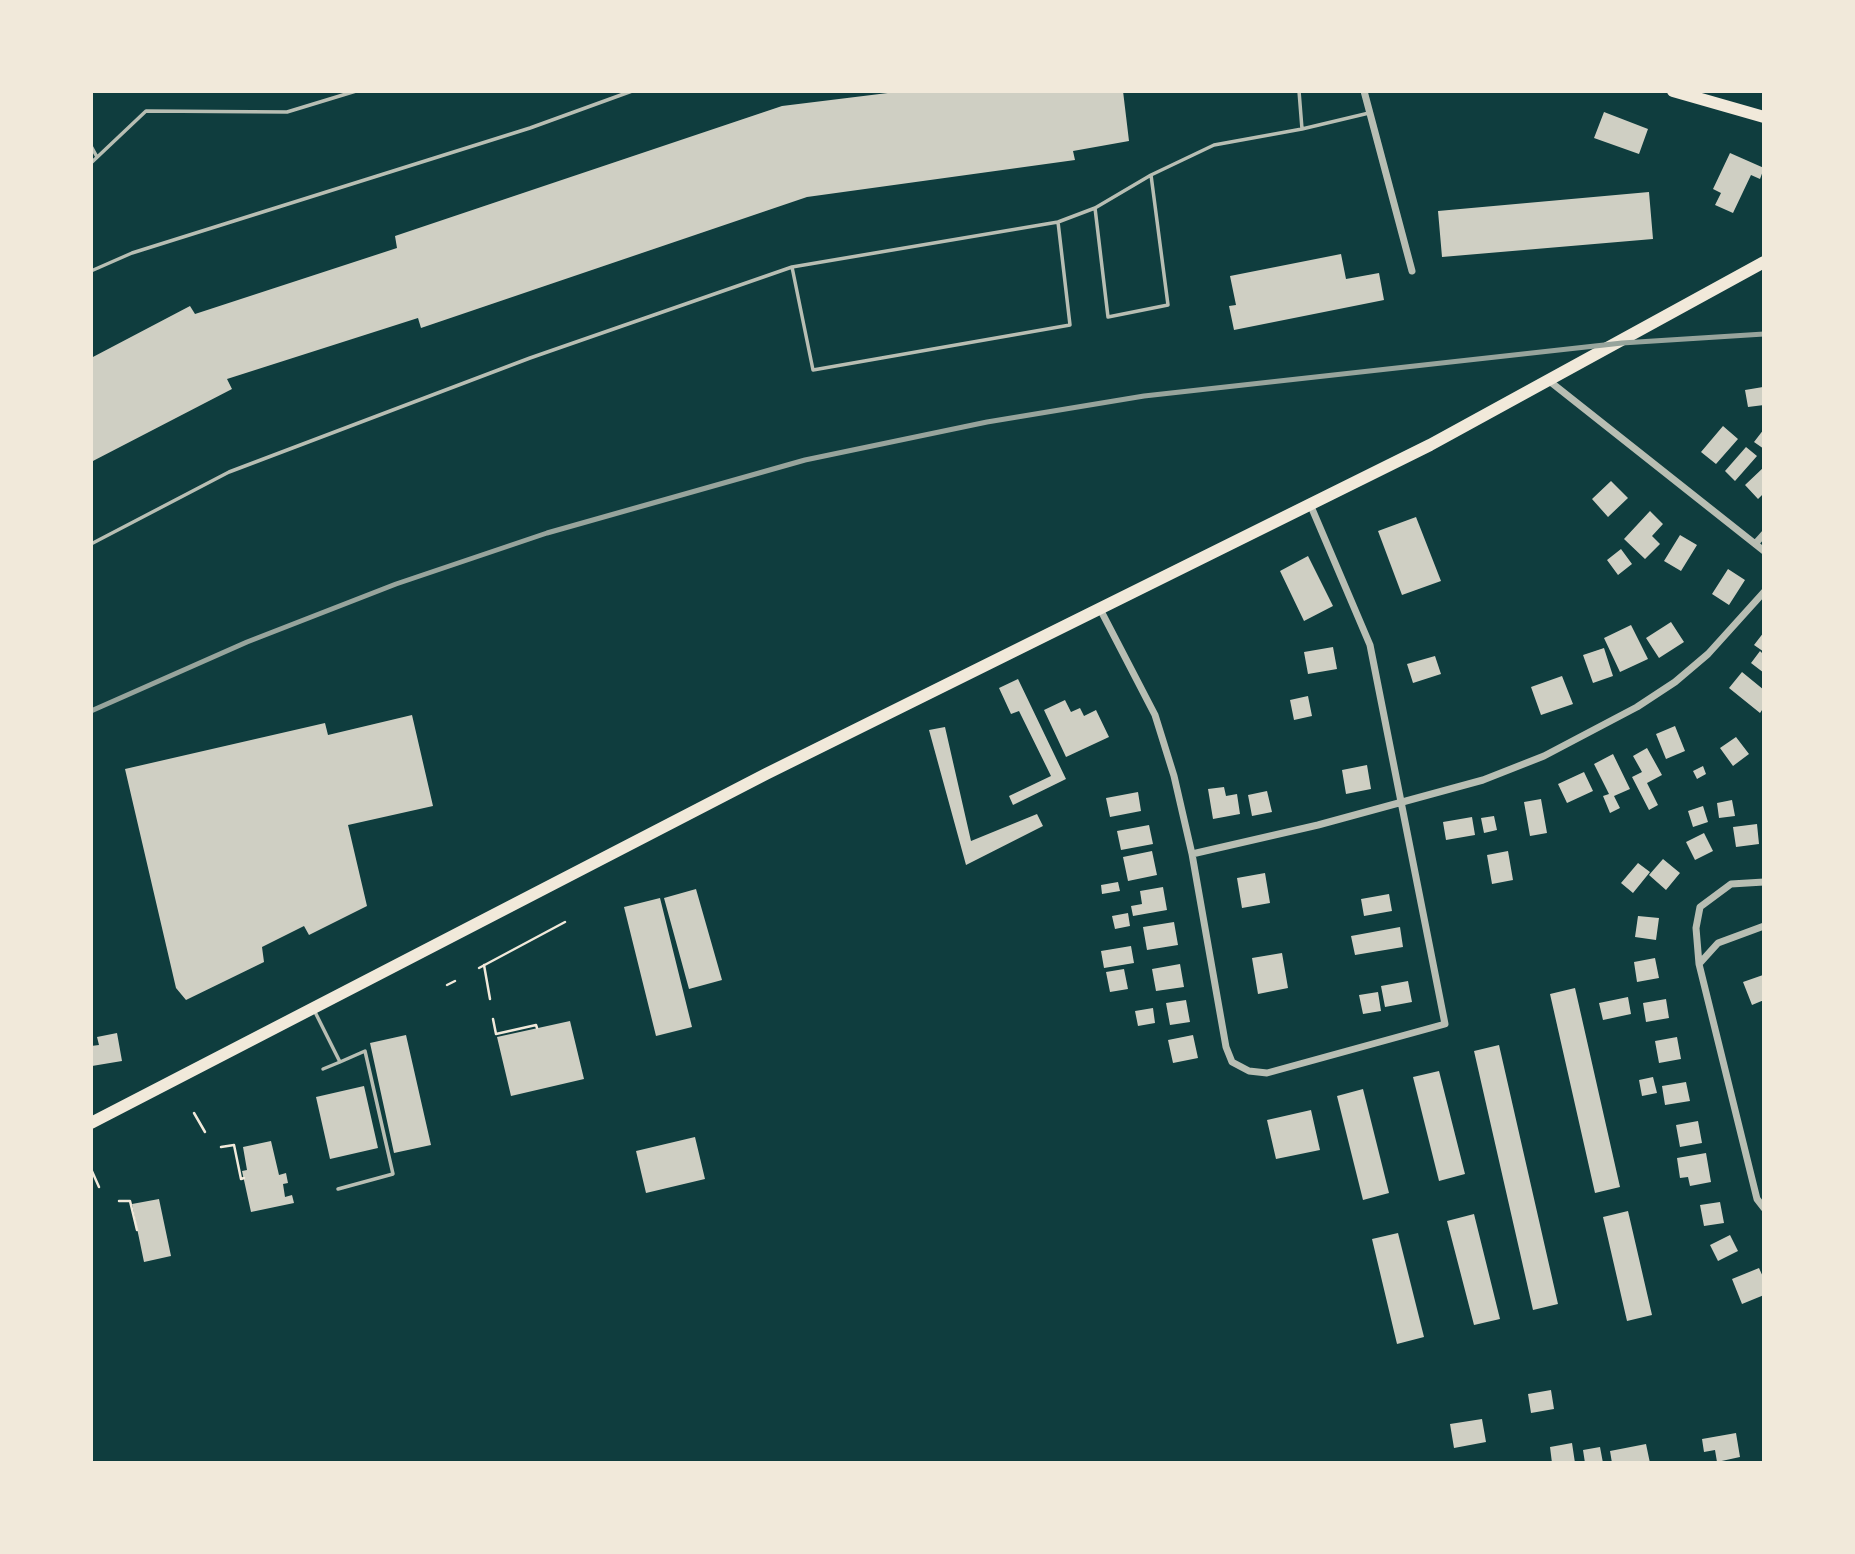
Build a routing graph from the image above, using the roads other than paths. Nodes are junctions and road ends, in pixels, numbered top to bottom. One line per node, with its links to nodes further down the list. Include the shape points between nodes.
1 (356, 91): 10 (lane, via 287,112 146,111)
2 (632, 91): 17 (lane, via 530,128 132,253)
3 (1299, 91): 8 (lane)
4 (1363, 91): 6 (street)
5 (1673, 91): 7 (main road)
6 (1369, 113): 8 (lane); 18 (street)
7 (1764, 117)
8 (1302, 130): 12 (lane, via 1214,145)
9 (91, 146): 10 (lane)
10 (97, 157): 11 (lane)
11 (91, 163)
12 (1151, 175): 13 (lane); 13 (lane, via 1168,305 1108,317)
13 (1095, 208): 14 (lane)
14 (1058, 222): 16 (lane); 16 (lane, via 1070,325 813,370)
15 (1764, 262): 19 (main road)
16 (792, 267): 22 (lane, via 530,358 229,472)
17 (91, 271)
18 (1412, 271)
19 (1547, 380): 20 (main road); 23 (street)
20 (1310, 504): 26 (main road); 27 (street, via 1370,645)
21 (1764, 534): 23 (street)
22 (91, 544)
23 (1755, 544): 24 (street)
24 (1764, 551)
25 (1764, 592): 27 (street, via 1709,654 1637,708 1532,761 1483,780)
26 (1099, 607): 28 (street, via 1155,715); 32 (main road)
27 (1403, 801): 28 (street); 28 (street, via 1445,1024 1267,1073 1248,1071 1232,1062 1226,1047)
28 (1192, 854)
29 (1764, 882): 31 (street, via 1731,884 1700,907 1696,928)
30 (1764, 926): 31 (street, via 1718,943)
31 (1699, 964): 37 (street, via 1757,1199)
32 (312, 1007): 33 (lane); 35 (main road)
33 (340, 1062): 34 (lane); 36 (lane, via 365,1051 393,1174)
34 (323, 1069)
35 (91, 1122)
36 (338, 1189)
37 (1764, 1208)

